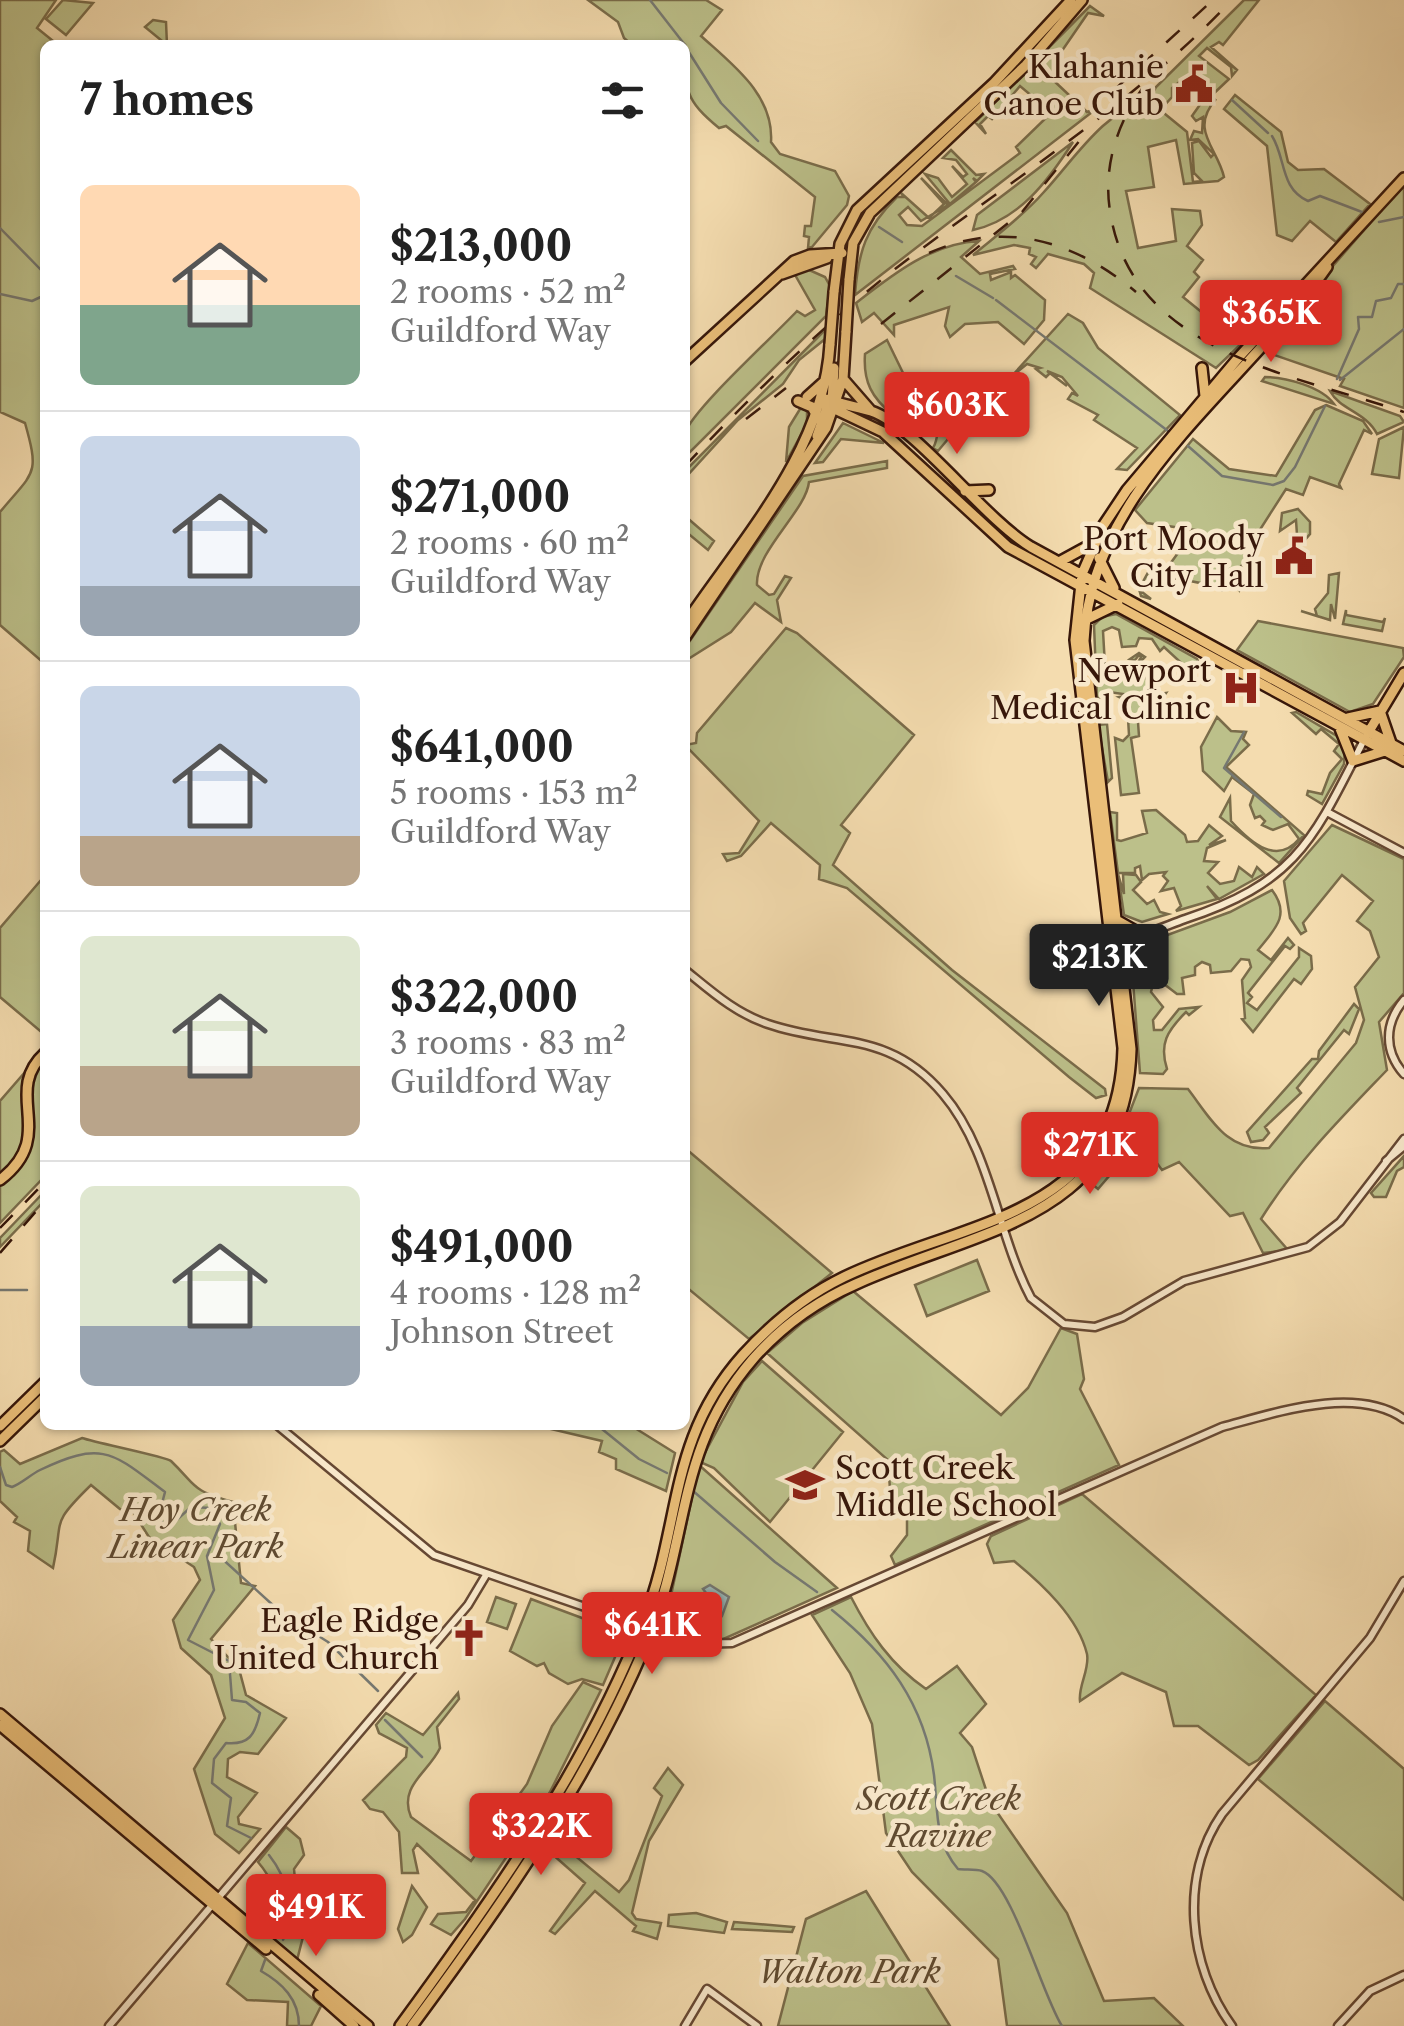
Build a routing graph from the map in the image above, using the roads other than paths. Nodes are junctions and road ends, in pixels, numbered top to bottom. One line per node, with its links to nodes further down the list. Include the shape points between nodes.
1 (1071, 0): 5 (main road, via 994,83 865,202)
2 (1082, 0): 6 (main road, via 1026,65 870,213)
3 (1404, 178): 4 (main road)
4 (1337, 252): 12 (main road); 22 (main road, via 1141,488)
5 (837, 255): 6 (main road); 7 (main road, bridge); 8 (main road, via 782,274)
6 (850, 255): 11 (main road, bridge)
7 (833, 342): 10 (main road); 13 (main road)
8 (690, 357)
9 (1202, 368): 12 (main road)
10 (827, 379): 13 (main road); 15 (main road, via 802,399)
11 (843, 379): 13 (main road); 14 (main road)
12 (1205, 396): 21 (main road, via 1127,490)
13 (830, 403): 14 (main road); 15 (main road); 16 (main road); 17 (main road); 18 (main road)
14 (870, 411): 20 (main road)
15 (817, 416): 27 (main road)
16 (852, 416): 17 (main road); 24 (main road, via 892,440 1008,547)
17 (826, 428): 18 (main road)
18 (814, 446): 29 (main road)
19 (989, 490): 20 (main road)
20 (965, 491): 23 (main road, via 1016,538)
21 (1095, 542): 23 (main road); 24 (main road)
22 (1099, 558): 24 (main road); 25 (main road)
23 (1059, 562): 24 (main road)
24 (1085, 581): 25 (main road); 26 (main road); 28 (main road); 42 (main road, via 1076,658)
25 (1115, 590): 32 (main road)
26 (1119, 604): 28 (main road); 32 (main road)
27 (690, 616)
28 (1085, 620): 40 (main road)
29 (690, 630)
30 (1404, 673): 31 (main road)
31 (1380, 711): 32 (main road); 33 (main road); 34 (main road)
32 (1342, 722): 33 (main road); 36 (main road)
33 (1366, 736): 34 (main road); 36 (street)
34 (1388, 747): 35 (main road); 36 (main road); 37 (main road)
35 (1404, 751)
36 (1353, 761): 38 (street)
37 (1404, 761)
38 (1328, 812): 39 (street); 41 (street, via 1298,856 1268,883 1218,909)
39 (1404, 853)
40 (1118, 921): 41 (main road); 42 (main road)
41 (1141, 934): 42 (street); 43 (main road)
42 (1116, 941): 43 (main road); 50 (main road, via 1122,1063 1105,1129 1058,1186)
43 (1122, 962): 50 (main road, via 1131,1065 1113,1133 1063,1196 1029,1219)
44 (690, 974): 50 (street, via 756,1019 863,1042 916,1070 943,1093 970,1137)
45 (1404, 1000): 47 (street, via 1390,1022 1388,1042)
46 (40, 1060): 49 (main road, via 27,1080 28,1145)
47 (1404, 1074)
48 (1404, 1143): 50 (street, via 1316,1242 1184,1281 1104,1326 1070,1326 1040,1310)
49 (0, 1180)
50 (1002, 1224): 59 (main road, via 854,1284 804,1313 756,1356 720,1404 696,1453)
51 (40, 1387): 54 (main road)
52 (40, 1402): 56 (main road)
53 (1404, 1419): 59 (street, via 1378,1406 1338,1405 1222,1427 732,1643 692,1644)
54 (0, 1426)
55 (283, 1430): 57 (street, via 434,1556)
56 (0, 1440)
57 (486, 1574): 59 (street); 62 (street, via 468,1605)
58 (1404, 1581): 71 (street, via 1370,1638 1222,1814 1204,1847 1194,1889 1195,1931)
59 (646, 1629): 67 (main road, via 537,1828); 68 (main road, via 554,1821)
60 (0, 1714): 62 (main road)
61 (0, 1725): 62 (main road)
62 (217, 1900): 64 (street); 65 (main road); 66 (main road)
63 (1404, 1975): 72 (street, via 1370,1991)
64 (109, 2026)
65 (354, 2026)
66 (368, 2026)
67 (400, 2026)
68 (412, 2026)
69 (685, 2026): 70 (street, via 708,1989)
70 (757, 2026)
71 (1232, 2026)
72 (1338, 2026)

